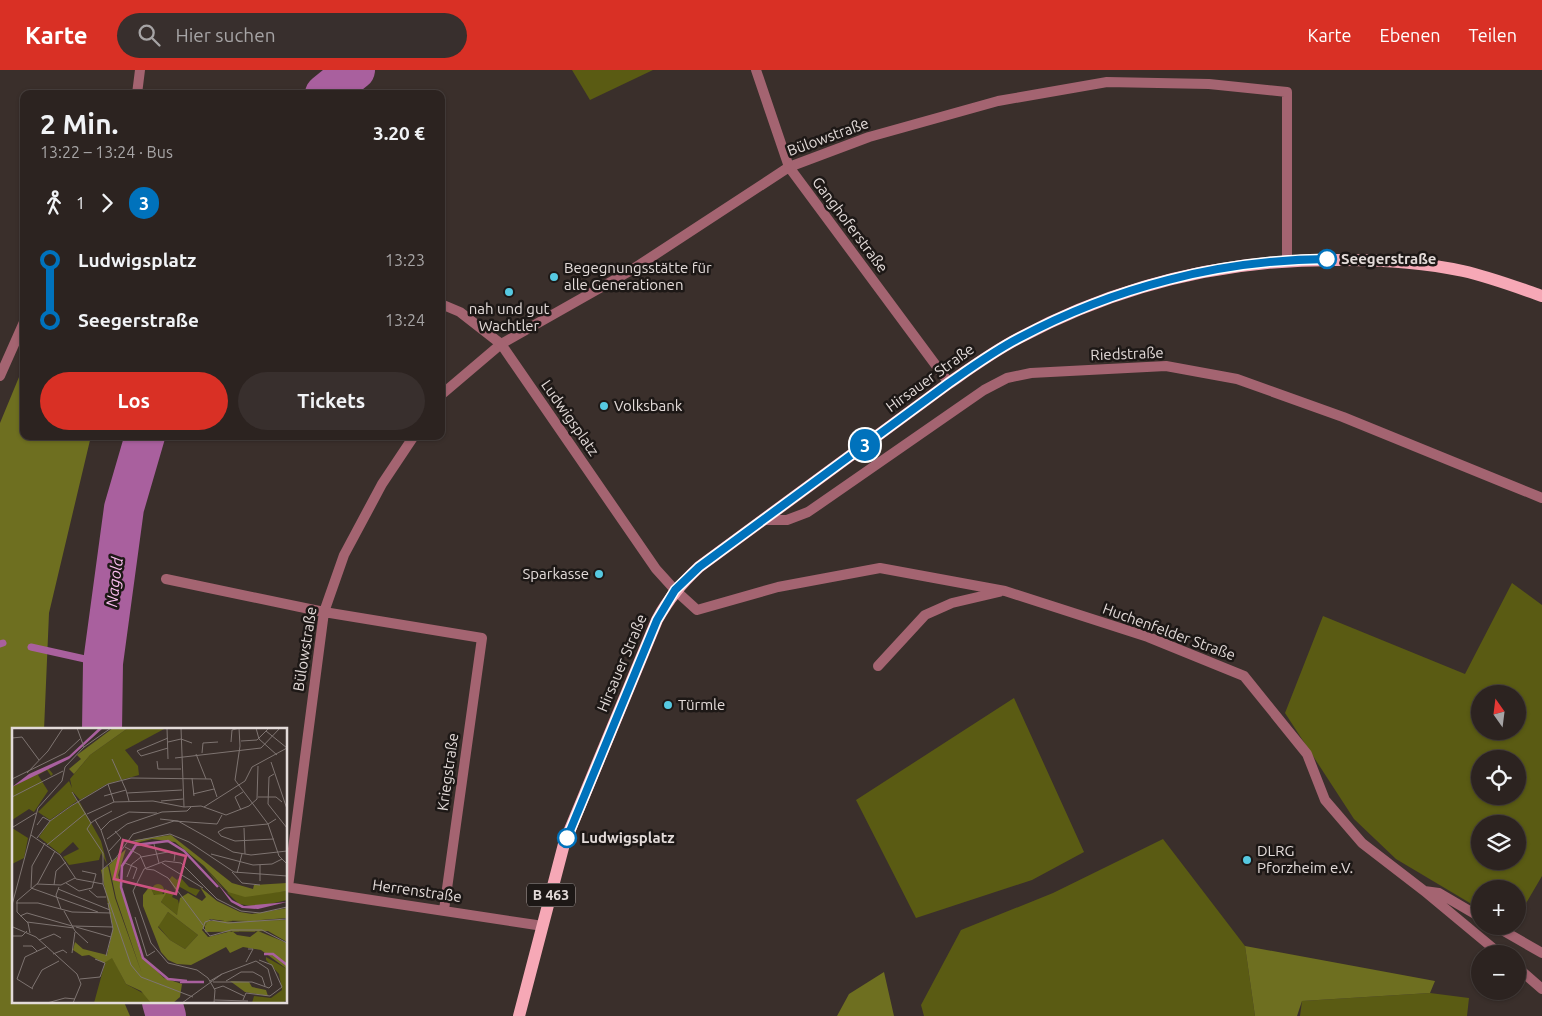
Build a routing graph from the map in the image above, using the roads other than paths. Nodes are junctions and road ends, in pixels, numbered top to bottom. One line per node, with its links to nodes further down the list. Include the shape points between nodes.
1 (140, 70): 3 (street)
2 (756, 70): 4 (street, Ganghoferstraße)
3 (138, 90)
4 (789, 167): 5 (street, Bülowstraße, via 869,137 998,101 1107,82 1209,84 1287,92); 9 (street, Bülowstraße, via 630,271); 11 (street, Ganghoferstraße)
5 (1287, 260): 6 (main road, Hirsauer Straße / B 463, via 1372,260 1418,264 1463,271); 11 (main road, Hirsauer Straße / B 463, via 1178,277 1093,303 1018,338)
6 (1542, 296)
7 (445, 306): 9 (street, Ludwigsplatz, via 460,312)
8 (20, 331): 10 (street)
9 (501, 344): 12 (street, Bülowstraße); 17 (street, Ludwigsplatz, via 656,569)
10 (0, 376)
11 (949, 383): 15 (main road, Hirsauer Straße / B 463)
12 (445, 392)
13 (411, 440): 19 (street, Bülowstraße, via 382,484 344,555)
14 (1542, 498): 15 (street, Riedstraße, via 1344,417 1236,379 1166,366 1032,373 1008,378 984,390 808,512 788,520)
15 (764, 520): 17 (main road, Hirsauer Straße / B 463, via 699,567)
16 (166, 579): 19 (street)
17 (675, 590): 18 (street, Huchenfelder Straße, via 697,610 778,587 880,568); 26 (main road, Hirsauer Straße / B 463, via 657,620 564,844)
18 (1005, 591): 20 (street, via 952,603 925,615); 23 (street, Huchenfelder Straße, via 1148,637 1244,676 1307,754 1324,800 1362,843)
19 (324, 612): 21 (street, Bülowstraße); 24 (street, Kriegstraße, via 482,638)
20 (878, 666)
21 (288, 880)
22 (288, 887): 24 (street, Herrenstraße)
23 (1423, 890): 25 (street, via 1439,893); 28 (street, Huchenfelder Straße)
24 (444, 910): 26 (street, Herrenstraße)
25 (1471, 912)
26 (543, 926): 32 (main road, Hirsauer Straße / B 463)
27 (1510, 935): 29 (street)
28 (1489, 945)
29 (1542, 954)
30 (1526, 975): 31 (street)
31 (1542, 988)
32 (519, 1016)

